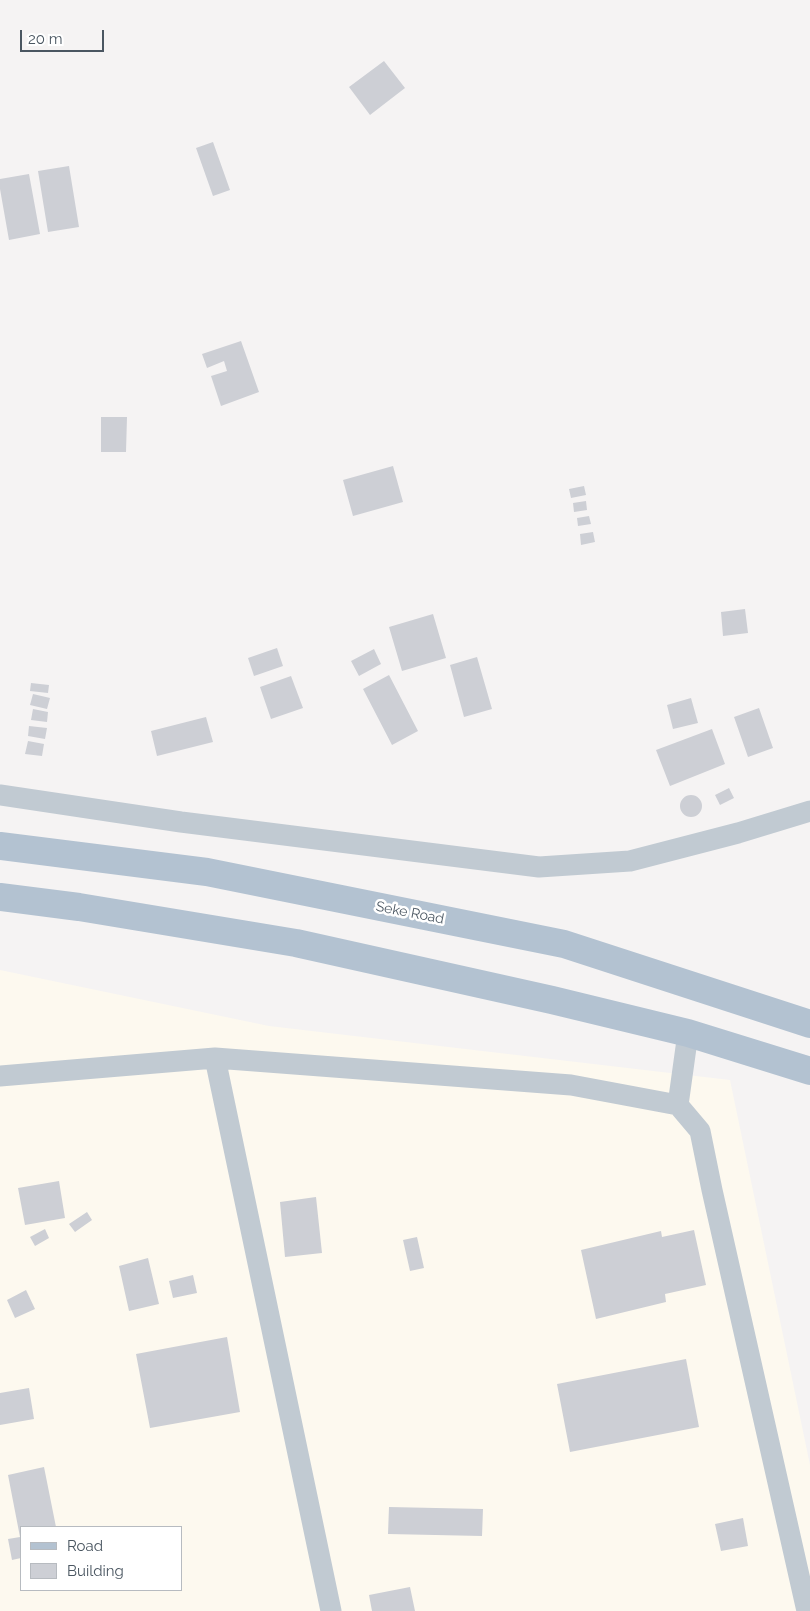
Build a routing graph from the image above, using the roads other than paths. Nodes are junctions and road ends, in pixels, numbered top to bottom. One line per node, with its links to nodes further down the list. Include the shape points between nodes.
1 (0, 795): 2 (street, via 181,822 539,866 630,861)
2 (810, 811)
3 (0, 846): 5 (main road, Seke Road, via 207,872 564,944)
4 (0, 897): 6 (main road, via 296,943)
5 (810, 1024)
6 (688, 1032): 8 (main road); 10 (street)
7 (215, 1058): 9 (street); 10 (street, via 571,1085); 11 (street)
8 (810, 1071)
9 (0, 1076)
10 (678, 1106): 12 (street, via 700,1131)
11 (331, 1611)
12 (807, 1611)

